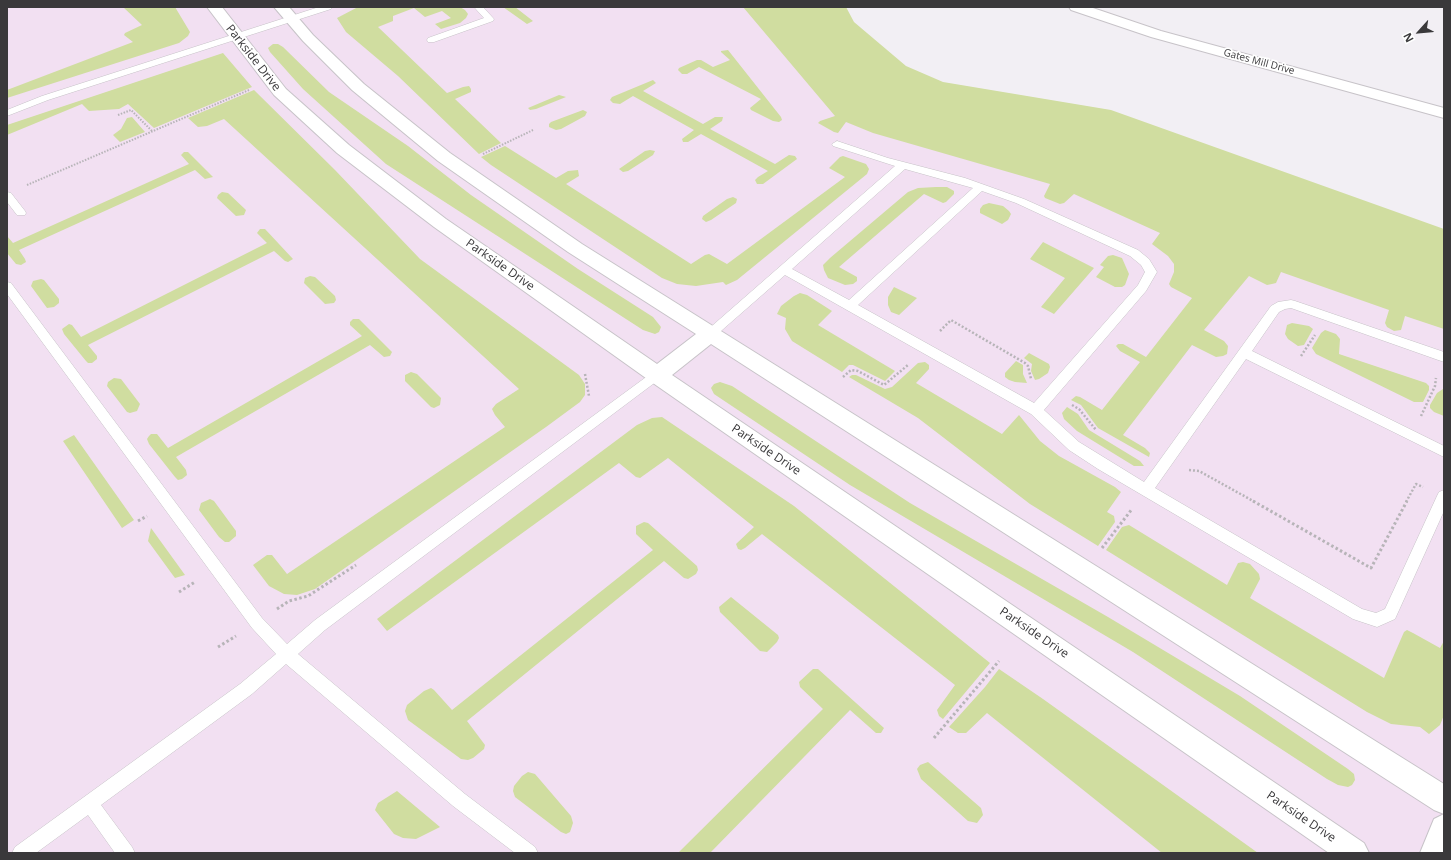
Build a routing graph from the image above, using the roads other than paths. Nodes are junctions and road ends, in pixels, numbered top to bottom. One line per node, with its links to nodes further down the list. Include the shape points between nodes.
1 (214, 7): 6 (street, Parkside Drive)
2 (328, 7): 5 (lane)
3 (478, 7): 7 (lane, via 490,19)
4 (1076, 7): 9 (street, Gates Mill Drive, via 1156,34)
5 (286, 13): 6 (lane); 18 (street, via 358,87 444,157 574,248)
6 (238, 36): 8 (lane, via 45,98); 21 (street, Parkside Drive, via 280,92 343,149 440,223)
7 (431, 40)
8 (7, 113)
9 (1444, 113)
10 (837, 144): 11 (lane)
11 (903, 165): 12 (lane); 15 (lane)
12 (980, 187): 17 (lane); 22 (lane, via 1020,201 1134,253 1145,262 1151,272 1142,288)
13 (7, 195): 14 (lane)
14 (21, 213)
15 (785, 270): 17 (lane); 18 (lane)
16 (7, 286): 27 (lane, via 257,623)
17 (850, 306): 22 (lane)
18 (709, 335): 21 (street); 28 (street)
19 (1244, 352): 20 (lane, via 1275,309 1282,304 1291,304); 23 (lane); 24 (lane)
20 (1442, 356)
21 (657, 375): 27 (lane, via 320,625); 34 (street, Parkside Drive)
22 (1036, 410): 24 (lane, via 1074,446)
23 (1444, 452)
24 (1146, 490): 26 (lane, via 1358,614 1377,620 1390,614)
25 (1444, 496): 26 (lane)
26 (1439, 522)
27 (286, 654): 29 (lane, via 246,689); 33 (lane, via 459,800)
28 (1444, 800)
29 (90, 803): 31 (lane); 32 (lane)
30 (1444, 830): 35 (street)
31 (21, 853)
32 (126, 853)
33 (529, 853)
34 (1354, 853)
35 (1435, 853)

